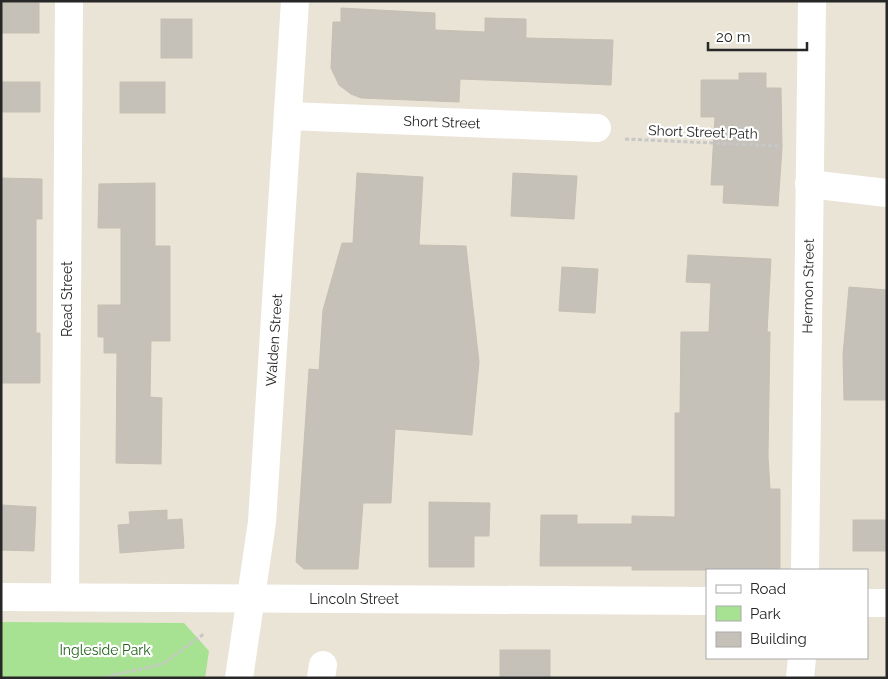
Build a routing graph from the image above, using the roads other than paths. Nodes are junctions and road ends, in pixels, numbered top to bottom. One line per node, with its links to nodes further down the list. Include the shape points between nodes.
1 (69, 1): 10 (street, Read Street)
2 (295, 1): 4 (street, Walden Street)
3 (812, 1): 6 (street, Hermon Street)
4 (288, 116): 5 (street, Short Street); 11 (street, Walden Street, via 265,487)
5 (597, 128)
6 (810, 184): 7 (street); 8 (street, Hermon Street)
7 (887, 193)
8 (805, 569)
9 (1, 597): 10 (street, Lincoln Street)
10 (65, 597): 11 (street, Lincoln Street)
11 (251, 598): 12 (street, Lincoln Street); 16 (street, Walden Street)
12 (706, 601)
13 (868, 603): 14 (street)
14 (887, 603)
15 (802, 659): 17 (street)
16 (239, 678)
17 (800, 678)

